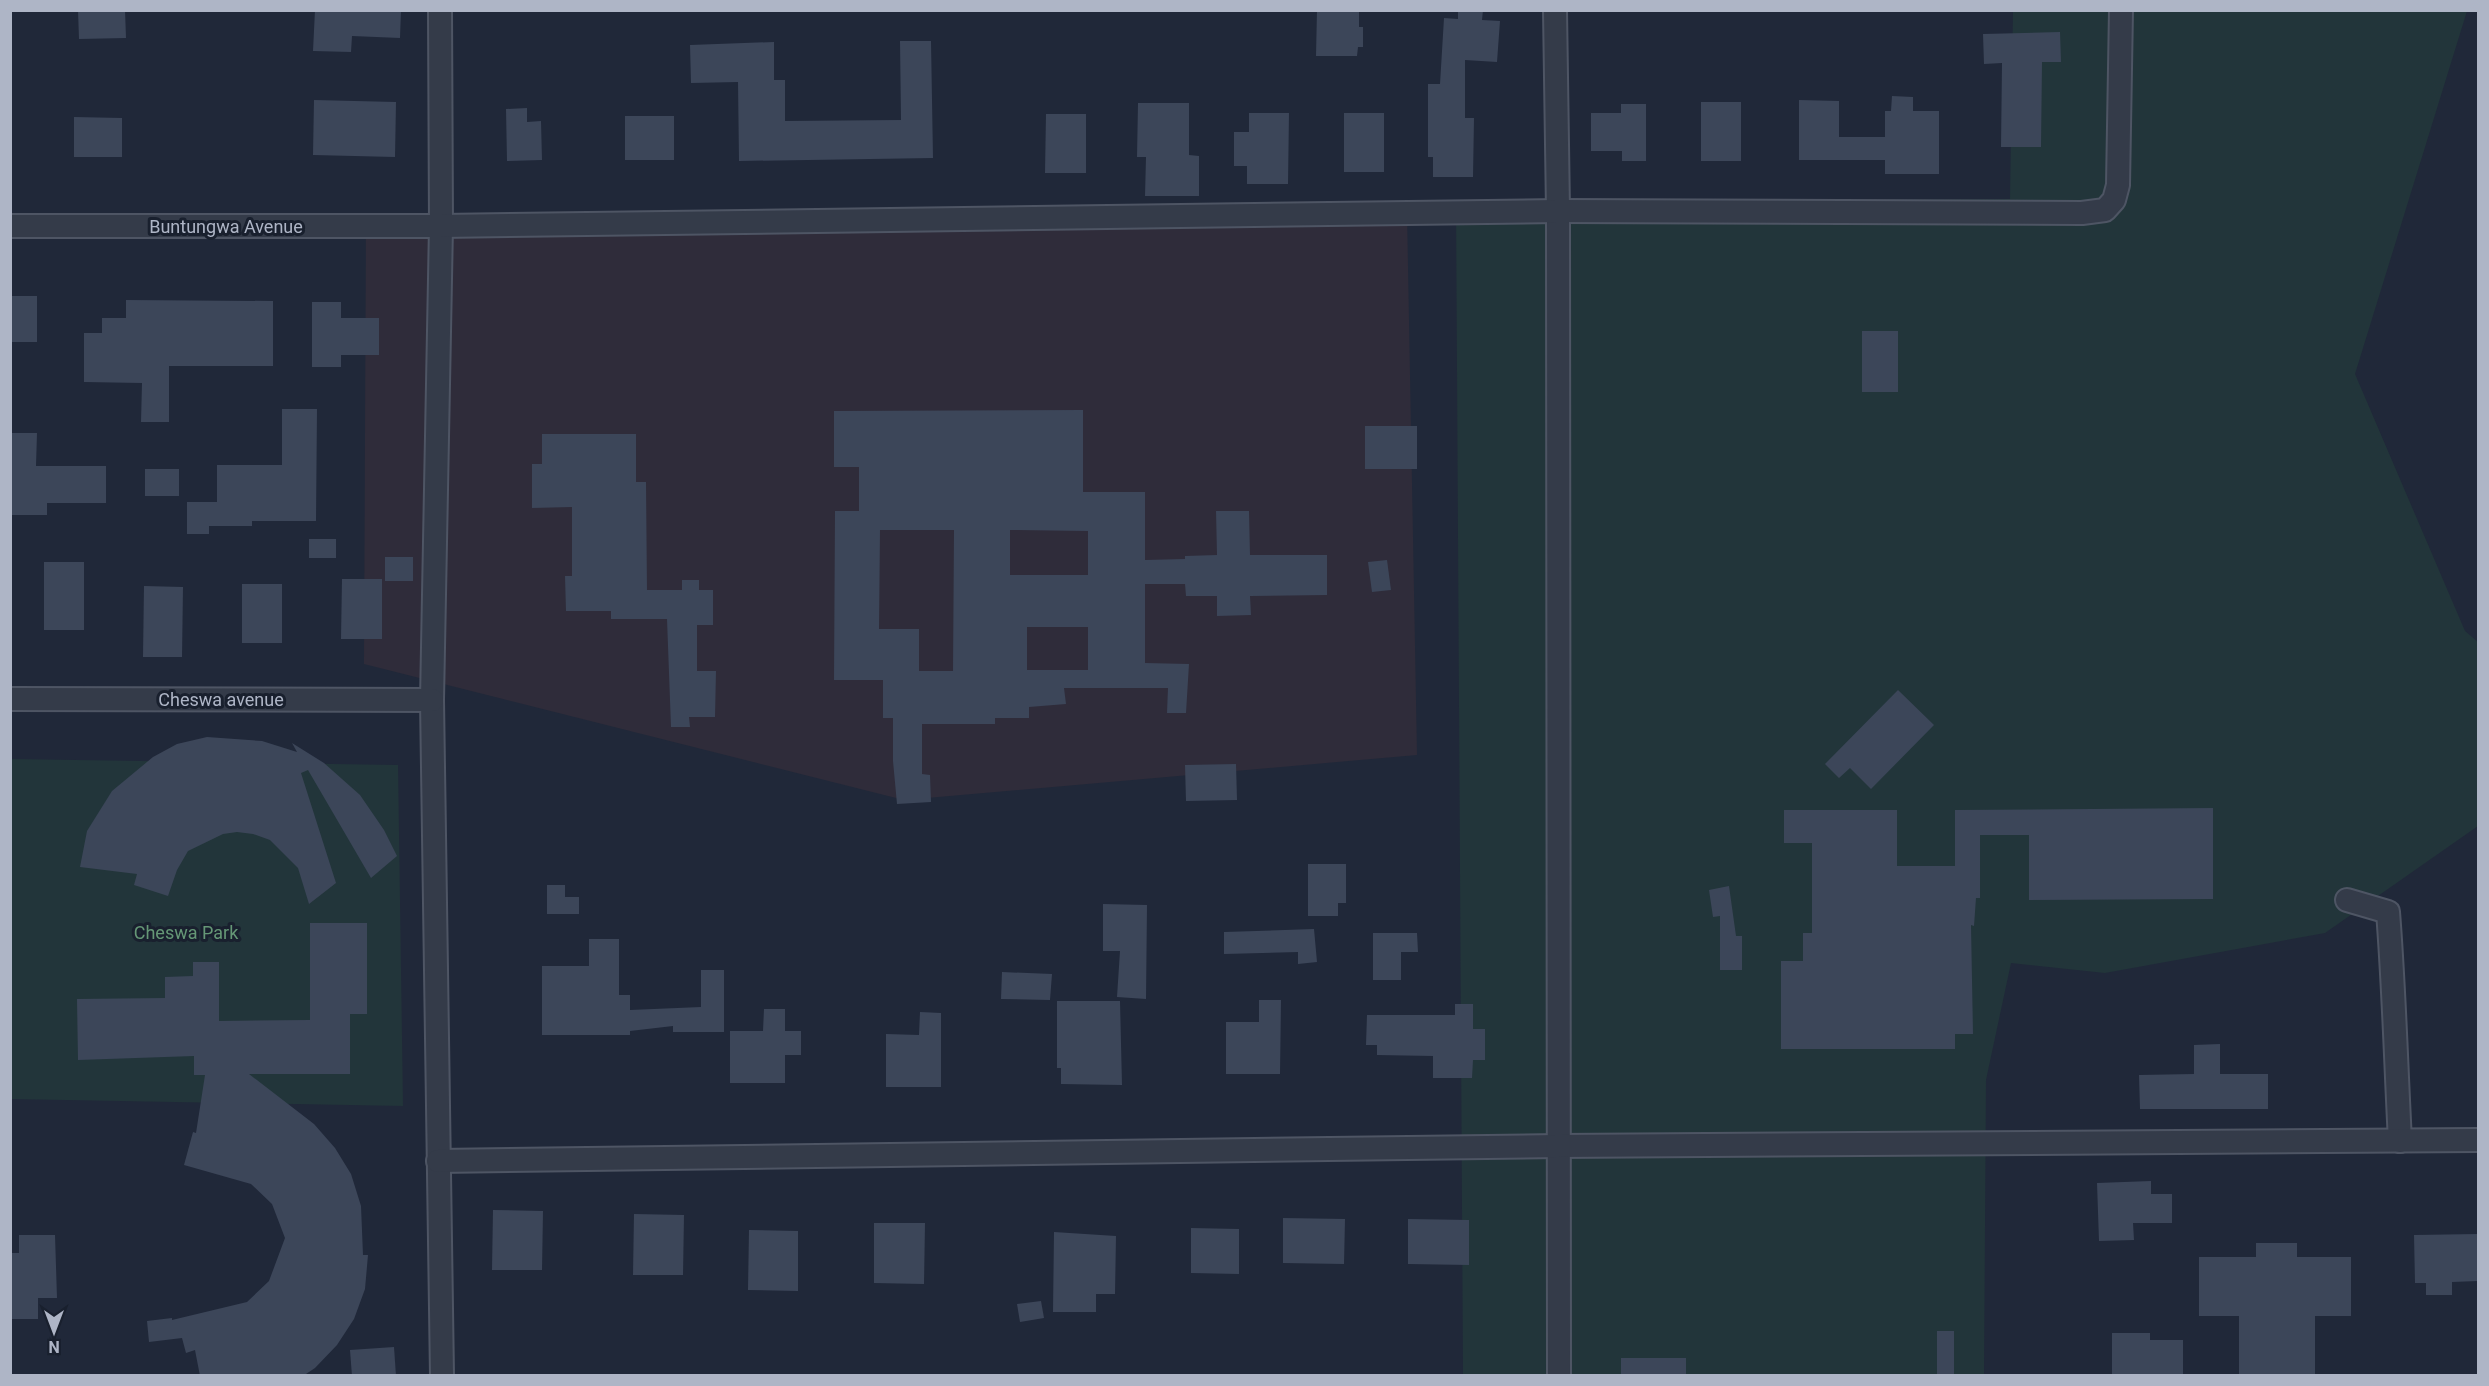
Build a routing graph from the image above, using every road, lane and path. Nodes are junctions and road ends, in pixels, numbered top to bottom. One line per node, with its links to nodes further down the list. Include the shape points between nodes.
1 (440, 10): 6 (street)
2 (1555, 10): 4 (street)
3 (2121, 10): 4 (street, Buntungwa Avenue, via 2118,185 2114,200 2105,210)
4 (1558, 211): 6 (street, Buntungwa Avenue); 12 (street)
5 (10, 226): 6 (street, Buntungwa Avenue)
6 (441, 226): 8 (street)
7 (10, 699): 8 (street, Cheswa avenue)
8 (432, 700): 13 (street)
9 (2347, 900): 11 (street, via 2388,912)
10 (2478, 1140): 11 (street)
11 (2400, 1141): 12 (street)
12 (1558, 1146): 13 (street); 15 (street)
13 (438, 1161): 14 (street)
14 (442, 1376)
15 (1559, 1376)

